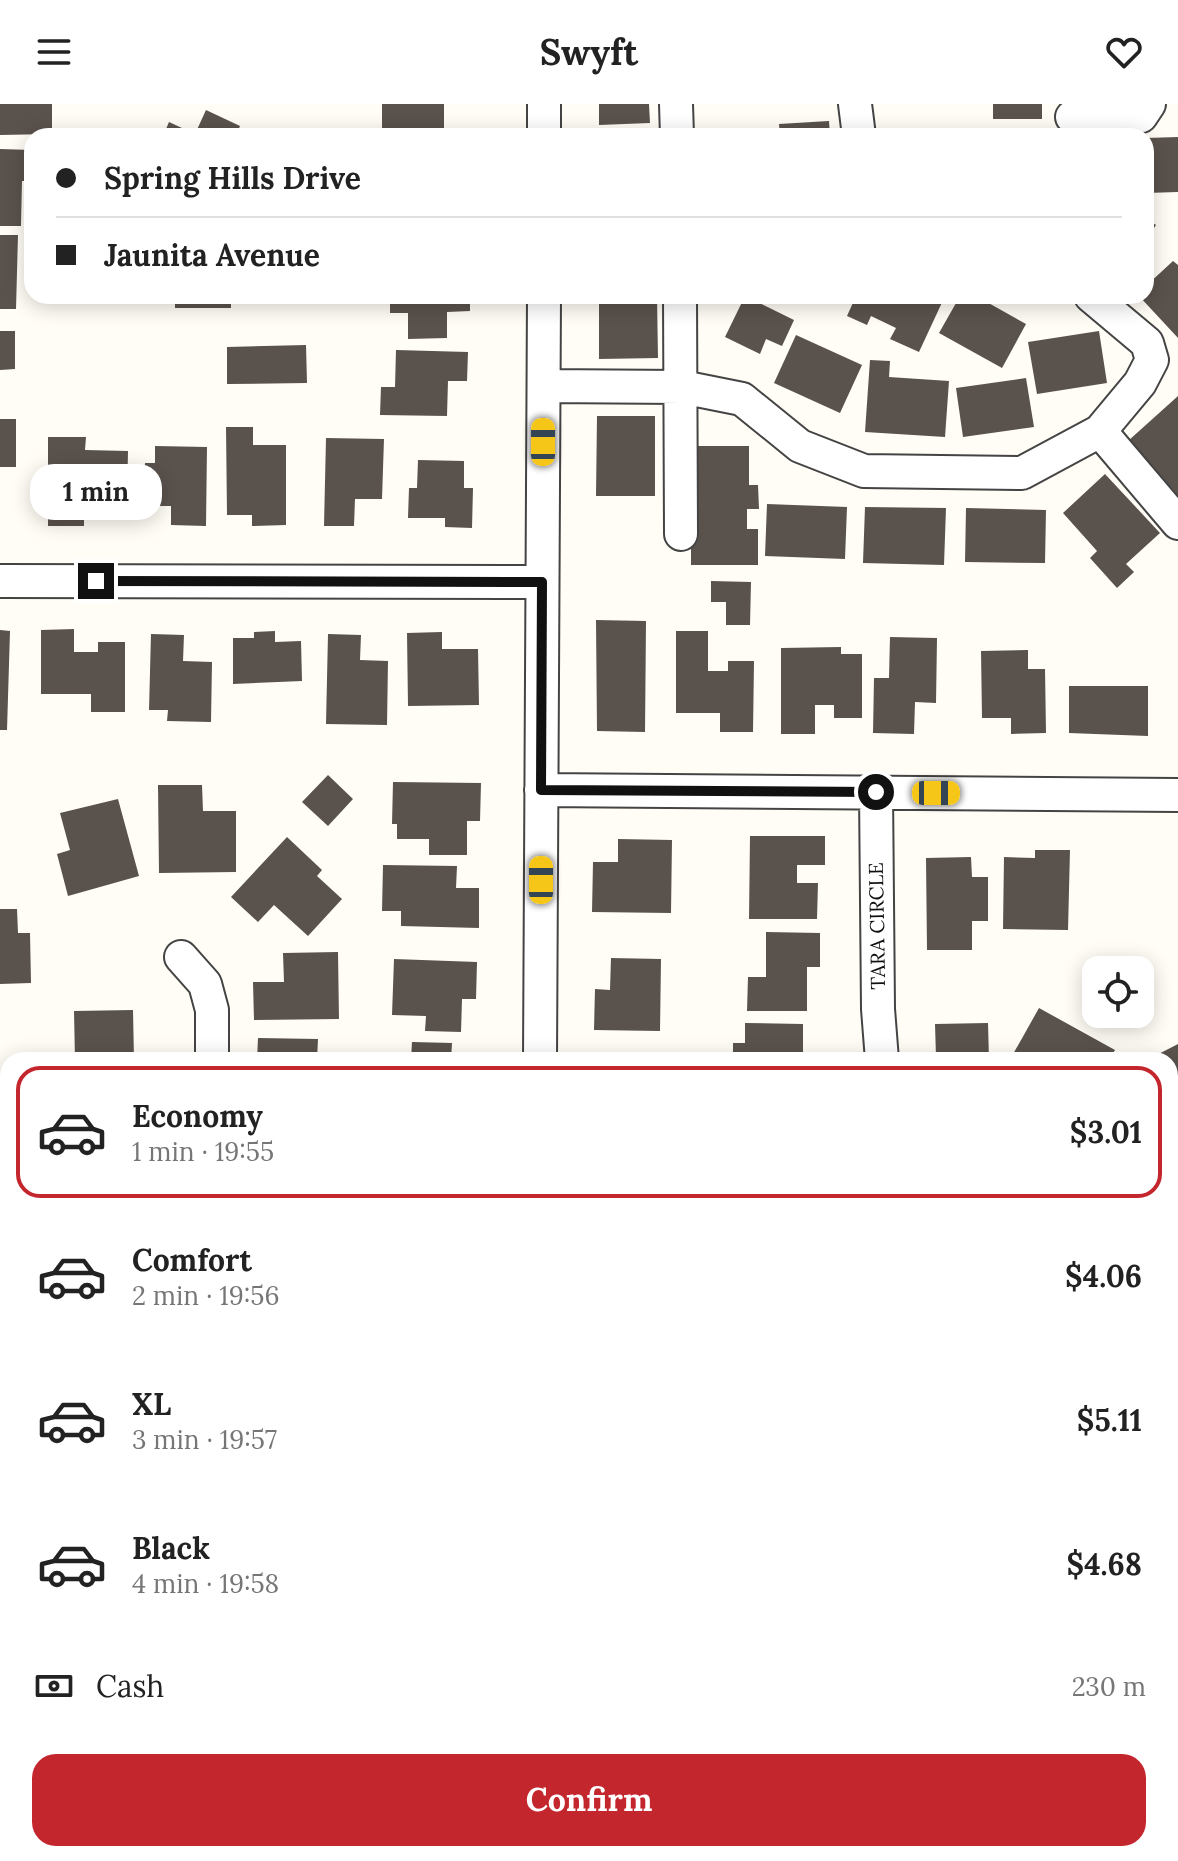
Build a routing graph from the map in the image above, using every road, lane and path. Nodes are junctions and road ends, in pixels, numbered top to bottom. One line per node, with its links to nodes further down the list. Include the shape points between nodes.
1 (544, 104): 6 (street)
2 (676, 104): 7 (street)
3 (855, 104): 8 (street)
4 (1149, 104): 5 (street, via 1141,116)
5 (1072, 119)
6 (544, 128)
7 (677, 128)
8 (858, 128)
9 (544, 304): 12 (street)
10 (680, 304): 13 (street)
11 (1101, 304): 14 (street, via 1147,343 1152,360)
12 (544, 386): 13 (street); 18 (street)
13 (682, 387): 14 (street, via 742,399 800,446 864,471 1022,473); 16 (street)
14 (1100, 431): 15 (street)
15 (1178, 523)
16 (681, 534)
17 (0, 581): 18 (street)
18 (542, 582): 19 (street)
19 (541, 790): 20 (street); 24 (street)
20 (876, 792): 21 (street); 25 (street, TARA CIRCLE)
21 (1178, 795)
22 (181, 957): 23 (street, via 205,984 212,1010)
23 (212, 1052)
24 (540, 1052)
25 (881, 1052)

